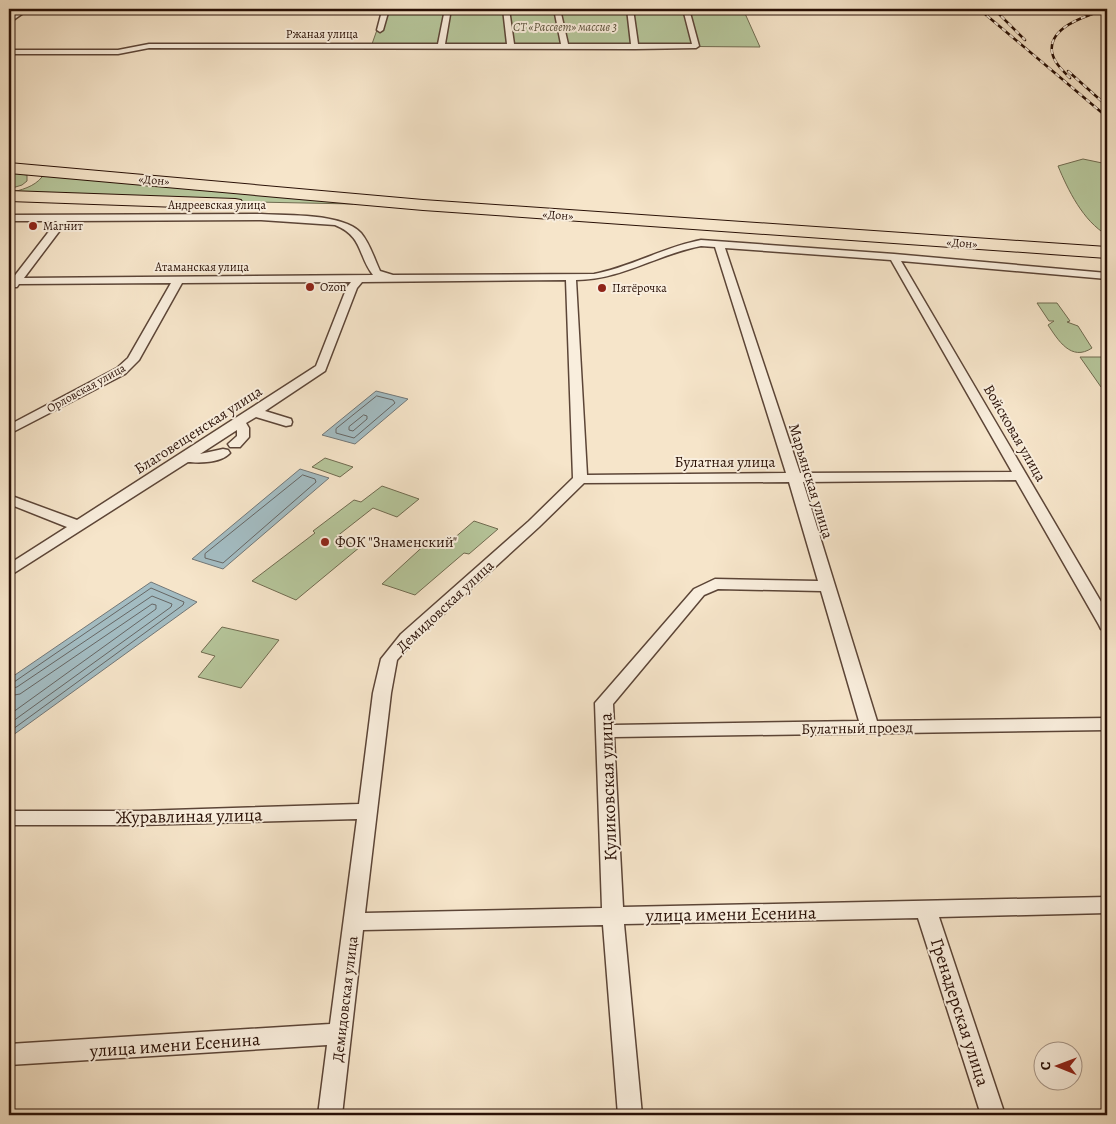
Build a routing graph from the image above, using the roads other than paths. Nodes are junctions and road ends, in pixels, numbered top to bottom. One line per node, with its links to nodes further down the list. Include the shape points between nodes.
1 (26, 9): 9 (street)
2 (240, 9): 3 (street)
3 (385, 9): 10 (street)
4 (448, 9): 11 (street)
5 (506, 9): 12 (street)
6 (558, 9): 13 (street)
7 (630, 9): 14 (street)
8 (686, 9): 14 (street, Ржаная улица, via 696,46)
9 (9, 21)
10 (380, 30)
11 (441, 46): 12 (street, Ржаная улица); 15 (street, Ржаная улица, via 149,46 118,52)
12 (511, 47): 13 (street, Ржаная улица)
13 (565, 47): 14 (street, Ржаная улица)
14 (636, 47)
15 (9, 52)
16 (9, 169): 17 (highway, via 29,172 34,176 28,185); 22 (highway, «Дон», via 423,205)
17 (9, 192)
18 (9, 196): 24 (highway, «Дон», via 397,209)
19 (9, 218): 20 (street, Андреевская улица)
20 (64, 218): 26 (street, Андреевская улица, via 261,217 337,222 357,232 376,273); 30 (street)
21 (719, 244): 23 (street, Атаманская улица); 27 (street, Атаманская улица, via 685,245 612,274); 41 (street, Марьянская улица)
22 (1107, 253)
23 (894, 257): 25 (street, Атаманская улица); 39 (street, Войсковая улица)
24 (1107, 260)
25 (1107, 276)
26 (395, 278): 27 (street, Атаманская улица); 29 (street, Атаманская улица)
27 (571, 278): 40 (street)
28 (179, 279): 29 (street, Атаманская улица); 30 (street, Атаманская улица); 35 (street, Орловская улица, via 134,360 122,371)
29 (359, 279): 32 (street, Благовещенская улица, via 352,287 321,368)
30 (12, 281): 31 (street)
31 (9, 290)
32 (255, 412): 33 (street); 34 (street, Благовещенская улица)
33 (286, 422)
34 (238, 423): 36 (street, via 243,428 243,437); 38 (street, Благовещенская улица)
35 (9, 430)
36 (235, 444)
37 (223, 453): 38 (street, via 199,459)
38 (185, 458): 43 (street, Благовещенская улица)
39 (1020, 476): 41 (street, Булатная улица); 46 (street, Войсковая улица)
40 (580, 479): 41 (street, Булатная улица); 50 (street, Демидовская улица, via 407,638 389,659)
41 (794, 479): 45 (street, Марьянская улица)
42 (9, 499): 43 (street)
43 (79, 526): 44 (street, Благовещенская улица)
44 (9, 570)
45 (826, 586): 48 (street, Марьянская улица); 49 (street, Куликовская улица, via 716,584 699,592 604,703)
46 (1107, 625)
47 (1107, 724): 48 (street, Булатный проезд)
48 (870, 728): 49 (street, Булатный проезд)
49 (607, 731): 54 (street, Куликовская улица)
50 (368, 812): 51 (street, Журавлиная улица); 55 (street, Демидовская улица)
51 (9, 818)
52 (1107, 905): 53 (street, улица имени Есенина)
53 (926, 909): 54 (street, улица имени Есенина); 60 (street, Гренадерская улица)
54 (613, 917): 55 (street, улица имени Есенина); 59 (street, Куликовская улица)
55 (355, 922): 56 (street, Демидовская улица)
56 (341, 1034): 57 (street, улица имени Есенина); 58 (street, Демидовская улица)
57 (9, 1056)
58 (330, 1115)
59 (630, 1115)
60 (993, 1115)

